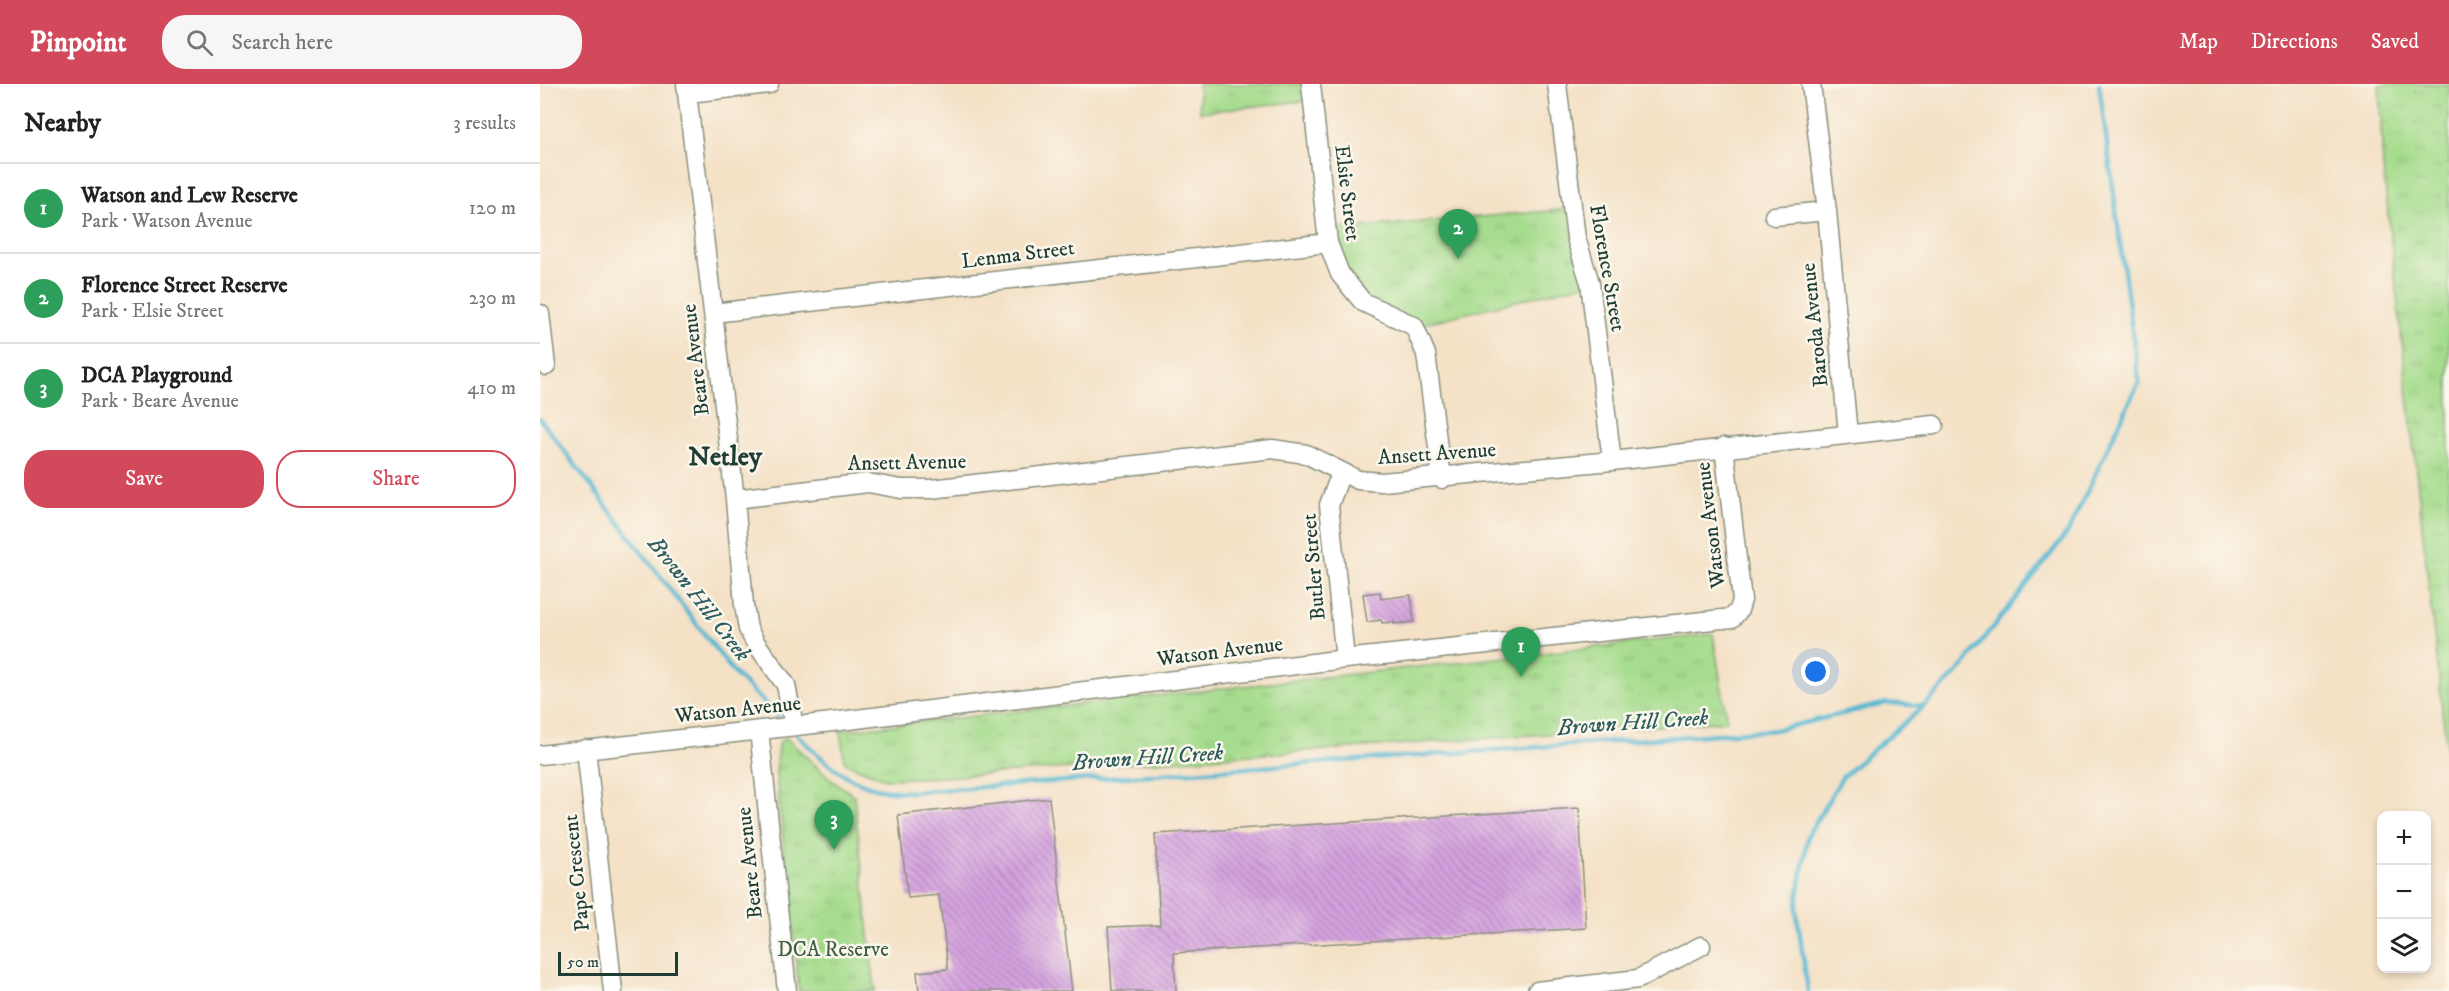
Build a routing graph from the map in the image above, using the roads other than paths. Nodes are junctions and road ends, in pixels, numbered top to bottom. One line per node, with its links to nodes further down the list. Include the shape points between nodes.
1 (769, 84): 5 (street)
2 (1311, 84): 8 (street, Elsie Street)
3 (1557, 84): 15 (street, Florence Street, via 1576,238 1590,283)
4 (1811, 84): 6 (street, Baroda Avenue)
5 (687, 88): 9 (street, Beare Avenue)
6 (1827, 211): 7 (street); 13 (street, Baroda Avenue)
7 (1774, 216)
8 (1328, 243): 9 (street, Lenma Street); 17 (street, Elsie Street, via 1340,274 1363,302 1414,326 1426,354)
9 (712, 313): 18 (street, Beare Avenue)
10 (540, 314): 11 (street)
11 (546, 366)
12 (1934, 425): 13 (street, Ansett Avenue)
13 (1848, 434): 14 (street, Ansett Avenue)
14 (1724, 447): 15 (street, Ansett Avenue); 19 (street, Watson Avenue, via 1742,600 1732,618)
15 (1612, 461): 17 (street, Ansett Avenue)
16 (1341, 473): 17 (street, Ansett Avenue, via 1358,480 1382,482); 18 (street, Ansett Avenue, via 1306,454 1272,449 931,489 868,483); 19 (street, Butler Street, via 1329,505)
17 (1442, 478)
18 (735, 499): 20 (street, Beare Avenue, via 748,628 786,685)
19 (1346, 660): 20 (street, Watson Avenue)
20 (794, 726): 21 (street, Watson Avenue)
21 (766, 729): 22 (street, Watson Avenue); 26 (street, Beare Avenue)
22 (586, 749): 23 (street, Watson Avenue); 25 (street, Pape Crescent)
23 (540, 755)
24 (1701, 946): 27 (street, via 1638,979)
25 (613, 991)
26 (787, 991)
27 (1537, 991)

